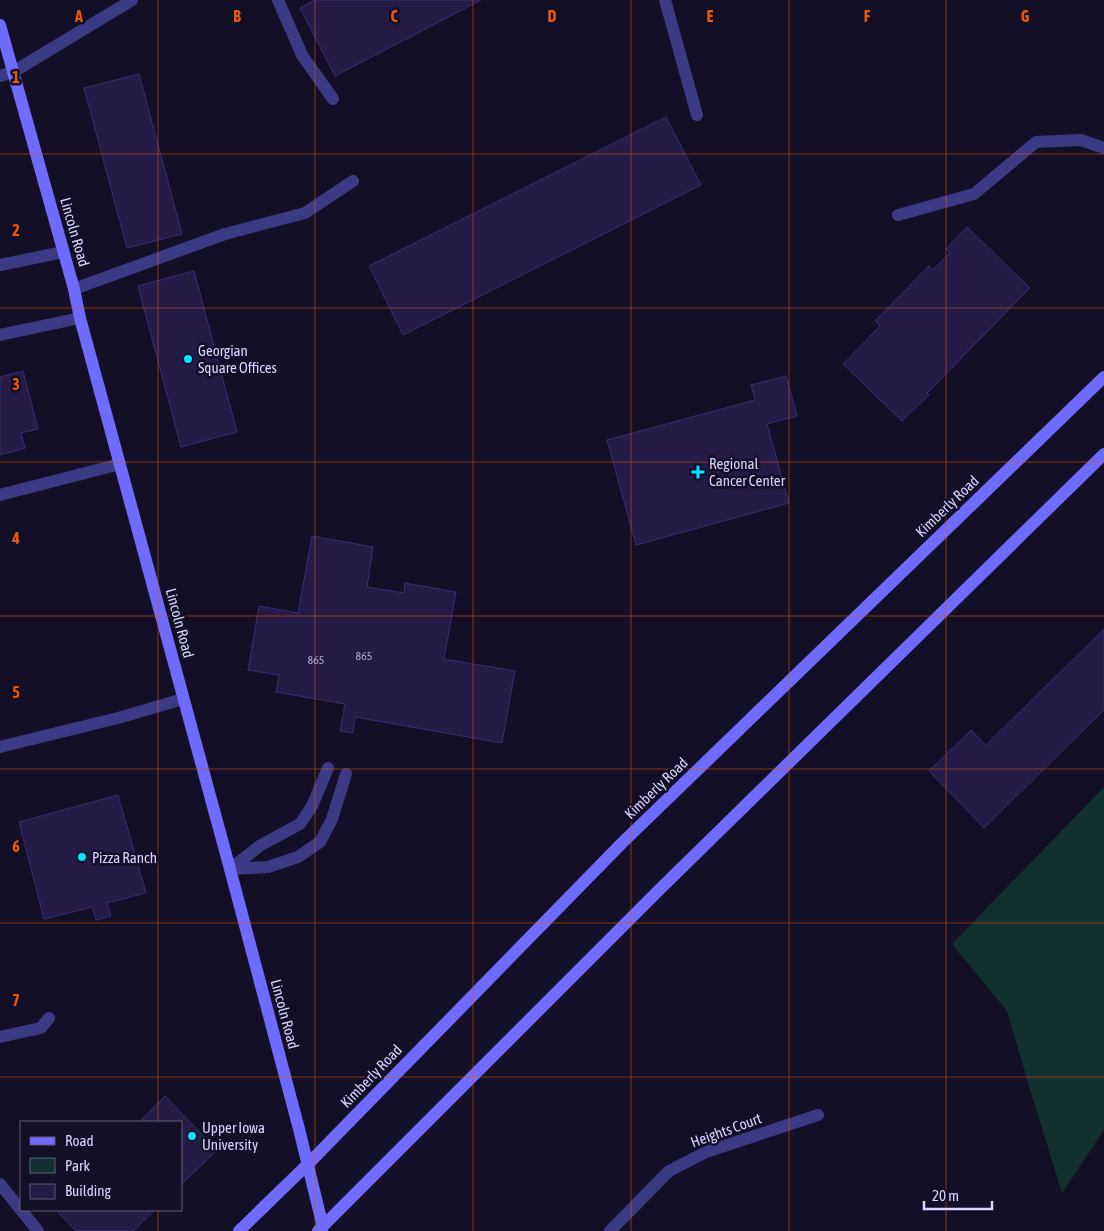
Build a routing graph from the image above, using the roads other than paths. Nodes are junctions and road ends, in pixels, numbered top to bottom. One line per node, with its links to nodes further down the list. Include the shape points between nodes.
1 (132, 0): 5 (street)
2 (278, 0): 7 (street, via 302,55)
3 (665, 0): 8 (street)
4 (0, 25): 5 (main road, Lincoln Road)
5 (13, 72): 6 (street); 12 (main road, Lincoln Road)
6 (0, 76)
7 (333, 99)
8 (697, 115)
9 (1104, 148): 11 (street, via 1081,140 1036,142 974,194)
10 (353, 181): 14 (street, via 304,213 225,234)
11 (898, 215)
12 (63, 252): 13 (street); 14 (main road, Lincoln Road)
13 (0, 264)
14 (74, 289): 15 (main road, Lincoln Road)
15 (80, 318): 16 (street); 19 (main road, Lincoln Road)
16 (0, 335)
17 (1104, 377): 29 (main road, Kimberly Road, via 622,844)
18 (1104, 454): 33 (main road, via 668,882)
19 (120, 464): 20 (street); 21 (main road, Lincoln Road)
20 (0, 495)
21 (183, 700): 22 (street); 25 (main road, Lincoln Road)
22 (0, 747)
23 (328, 768): 25 (street, via 312,806 300,824 261,845)
24 (346, 774): 25 (street, via 332,819 320,842 298,857 268,867)
25 (230, 869): 29 (main road, Lincoln Road)
26 (50, 1018): 27 (street, via 40,1028)
27 (0, 1037)
28 (818, 1116): 36 (street, Heights Court, via 706,1152 669,1171)
29 (308, 1164): 33 (main road, Lincoln Road); 35 (main road, Kimberly Road)
30 (0, 1184): 31 (street)
31 (20, 1209)
32 (22, 1211): 34 (street)
33 (322, 1230)
34 (38, 1231)
35 (239, 1231)
36 (610, 1231)

